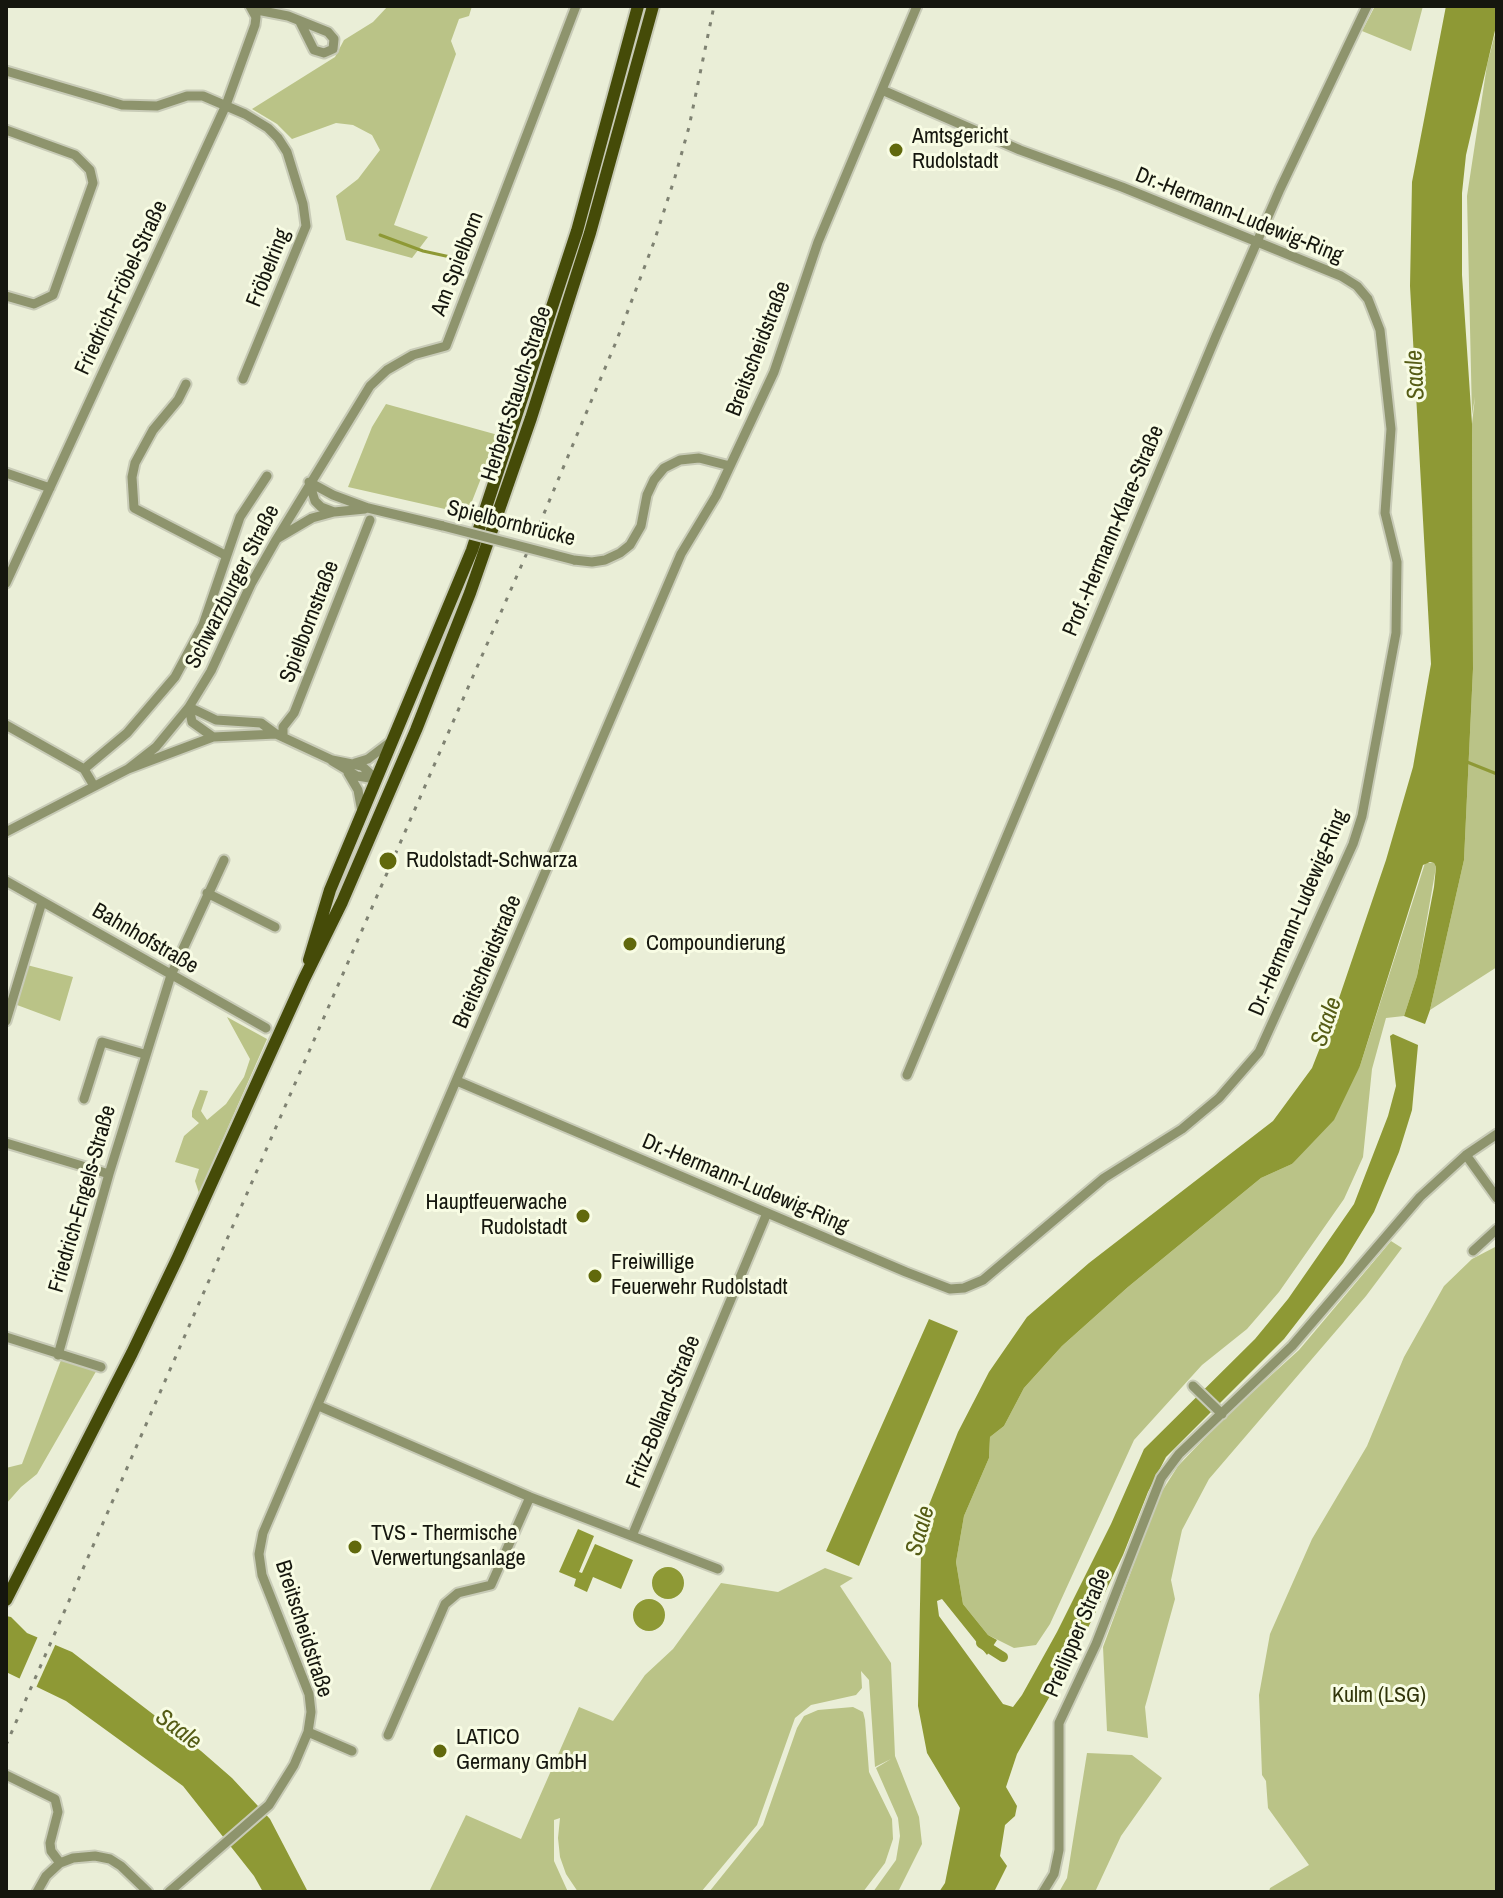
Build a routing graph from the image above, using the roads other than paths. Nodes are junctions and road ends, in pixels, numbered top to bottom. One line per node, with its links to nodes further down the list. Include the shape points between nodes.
1 (576, 6): 19 (street, Am Spielborn, via 446,346 413,355 370,386)
2 (638, 6): 31 (main road, Herbert-Stauch-Straße, via 577,231 508,442 457,589)
3 (653, 6): 39 (main road, Herbert-Stauch-Straße, via 590,233 531,418 470,593)
4 (917, 6): 9 (street, Breitscheidstraße)
5 (1367, 6): 12 (street, Prof.-Hermann-Klare-Straße)
6 (251, 7): 7 (street); 10 (street, Friedrich-Fröbel-Straße, via 255,25)
7 (300, 22)
8 (6, 71): 10 (street, Fröbelring, via 122,105 157,106 195,95)
9 (882, 90): 12 (street, Dr.-Hermann-Ludewig-Ring, via 1020,150); 16 (street, Breitscheidstraße, via 818,242 774,372)
10 (226, 105): 14 (street, Fröbelring, via 278,138 306,214 301,240); 20 (street, Friedrich-Fröbel-Straße)
11 (6, 130): 13 (street, via 75,155 90,170 93,183 53,295 34,304)
12 (1257, 241): 52 (street, Prof.-Hermann-Klare-Straße); 60 (street, Dr.-Hermann-Ludewig-Ring, via 1341,276 1368,299 1384,356 1392,449 1385,513 1397,562 1396,633 1362,816 1259,1052 1219,1098 1182,1129 1104,1178 983,1280 964,1288 927,1281)
13 (6, 296)
14 (243, 379)
15 (186, 384): 25 (street, via 135,463 134,508)
16 (730, 466): 21 (street, Spielbornbrücke, bridge, via 699,458 664,468 647,495 641,526 630,545 592,562); 53 (street, Breitscheidstraße, via 681,554)
17 (6, 473): 20 (street)
18 (267, 476): 25 (street, via 240,517)
19 (309, 482): 21 (street, Spielbornbrücke); 22 (street, via 315,501); 24 (street, Schwarzburger Straße)
20 (50, 488): 26 (street, Friedrich-Fröbel-Straße)
21 (368, 508): 22 (street, Spielbornbrücke)
22 (334, 512): 24 (street, Spielbornbrücke)
23 (370, 520): 29 (street, Spielbornstraße, via 294,713)
24 (276, 540): 27 (street, Schwarzburger Straße)
25 (225, 555): 34 (street, via 203,625 175,677 127,733)
26 (6, 583)
27 (189, 707): 29 (street, Schwarzburger Straße, via 216,720 261,723); 30 (street, via 192,722); 35 (street, Schwarzburger Straße, via 156,747)
28 (6, 725): 34 (street)
29 (279, 735): 30 (street, Schwarzburger Straße); 32 (street, Schwarzburger Straße)
30 (213, 737): 35 (street, Schwarzburger Straße)
31 (392, 740): 33 (street); 37 (main road, Herbert-Stauch-Straße)
32 (332, 760): 33 (street, Schwarzburger Straße); 36 (street)
33 (355, 763): 37 (street)
34 (84, 769): 38 (street)
35 (128, 769): 38 (street, Schwarzburger Straße)
36 (346, 771): 37 (street); 40 (street, via 358,790)
37 (376, 779): 39 (main road); 40 (main road, Herbert-Stauch-Straße)
38 (94, 786): 41 (street, Schwarzburger Straße)
39 (392, 786): 48 (main road, Herbert-Stauch-Straße)
40 (362, 812): 48 (main road, Herbert-Stauch-Straße, via 330,890)
41 (6, 832)
42 (224, 860): 44 (street, Friedrich-Engels-Straße)
43 (6, 881): 45 (street, Bahnhofstraße)
44 (207, 893): 46 (street); 47 (street, Friedrich-Engels-Straße)
45 (42, 902): 47 (street, Bahnhofstraße); 49 (street)
46 (275, 927)
47 (171, 975): 50 (street, Bahnhofstraße); 51 (street, Friedrich-Engels-Straße)
48 (304, 979): 72 (main road, via 139,1339)
49 (7, 1014)
50 (266, 1028)
51 (144, 1054): 54 (street, Friedrich-Engels-Straße, via 102,1042); 58 (street, Friedrich-Engels-Straße)
52 (907, 1075)
53 (457, 1081): 60 (street, Dr.-Hermann-Ludewig-Ring); 67 (street, Breitscheidstraße)
54 (84, 1099)
55 (1497, 1134): 57 (street, Preilipper Straße)
56 (6, 1143): 58 (street)
57 (1466, 1155): 59 (street); 68 (street, Preilipper Straße, via 1420,1197 1292,1346)
58 (109, 1174): 64 (street, Friedrich-Engels-Straße)
59 (1497, 1198)
60 (767, 1213): 70 (street, Fritz-Bolland-Straße)
61 (1497, 1229): 62 (street)
62 (1473, 1251)
63 (6, 1337): 64 (street)
64 (58, 1355): 65 (street)
65 (101, 1367)
66 (1195, 1388): 68 (street)
67 (319, 1406): 69 (street); 73 (street, Breitscheidstraße, via 263,1533 259,1554 262,1575 309,1694)
68 (1219, 1412): 81 (street, Preilipper Straße, via 1161,1478 1059,1723 1059,1850)
69 (530, 1497): 70 (street); 74 (street, via 491,1585 458,1593 445,1604)
70 (632, 1536): 71 (street)
71 (718, 1569)
72 (8, 1597)
73 (308, 1732): 75 (street); 78 (street, Breitscheidstraße, via 269,1805)
74 (388, 1735)
75 (352, 1751)
76 (6, 1775): 77 (street, via 55,1799 58,1812 50,1843)
77 (60, 1863): 79 (street); 80 (street, via 84,1856 110,1859)
78 (173, 1888)
79 (37, 1892)
80 (148, 1892)
81 (1043, 1892)

